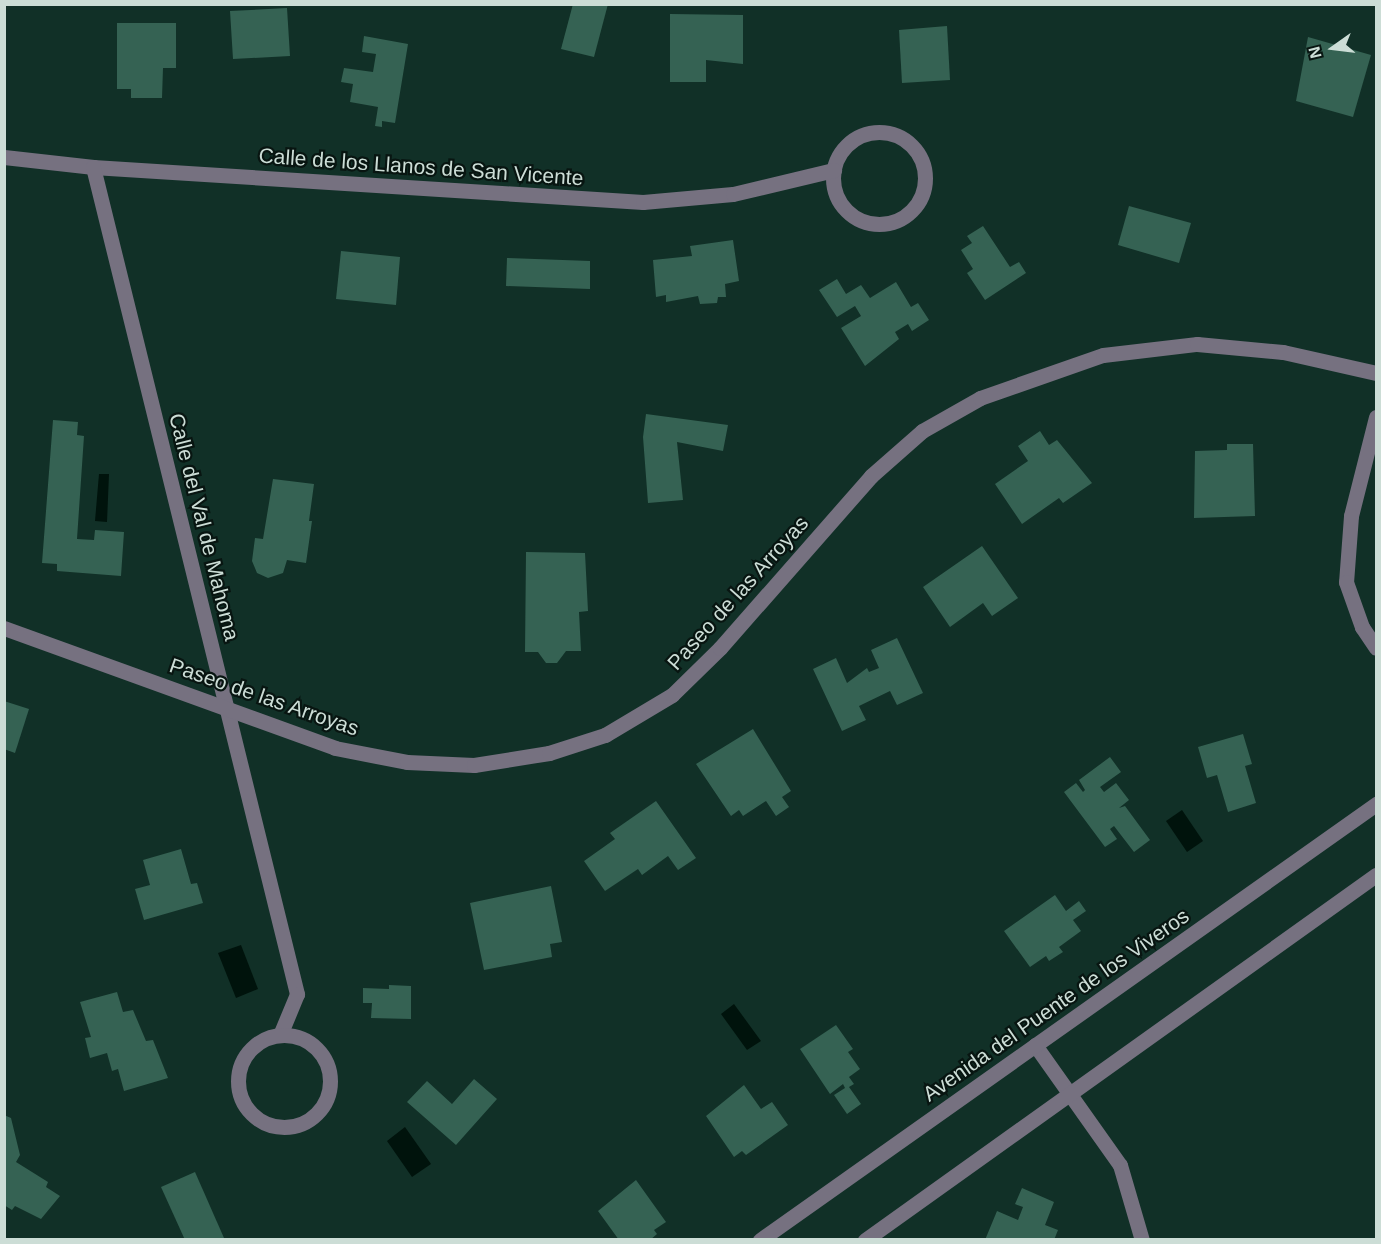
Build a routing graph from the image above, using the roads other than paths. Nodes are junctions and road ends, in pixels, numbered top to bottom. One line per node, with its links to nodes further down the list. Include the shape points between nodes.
1 (4, 157): 2 (street, Calle de los Llanos de San Vicente)
2 (93, 167): 3 (street, Calle de los Llanos de San Vicente, via 643,202 733,194); 8 (street, Calle del Val de Mahoma)
3 (834, 170): 3 (street, via 838,198 846,210 872,224 886,223 912,210 924,183 917,152 907,141 877,132 849,143)
4 (1377, 373): 8 (street, Paseo de las Arroyas, via 1283,352 1197,344 1103,355 980,398 922,431 871,476 720,648 672,695 605,735 549,753 474,765 407,762 335,748)
5 (1377, 417): 7 (street, via 1351,516 1346,582 1362,627)
6 (4, 628): 8 (street, Paseo de las Arroyas)
7 (1377, 648)
8 (227, 707): 11 (street, Calle del Val de Mahoma, via 297,994)
9 (1377, 804): 12 (street, Avenida del Puente de los Viveros)
10 (1377, 875): 13 (street)
11 (280, 1035): 11 (street, via 254,1046 239,1071 238,1085 250,1112 261,1121 288,1127 317,1114 330,1085 322,1055 296,1036)
12 (1035, 1046): 13 (street); 14 (street, Avenida del Puente de los Viveros)
13 (1069, 1093): 15 (street); 16 (street, via 1120,1165)
14 (760, 1239)
15 (865, 1239)
16 (1143, 1239)

